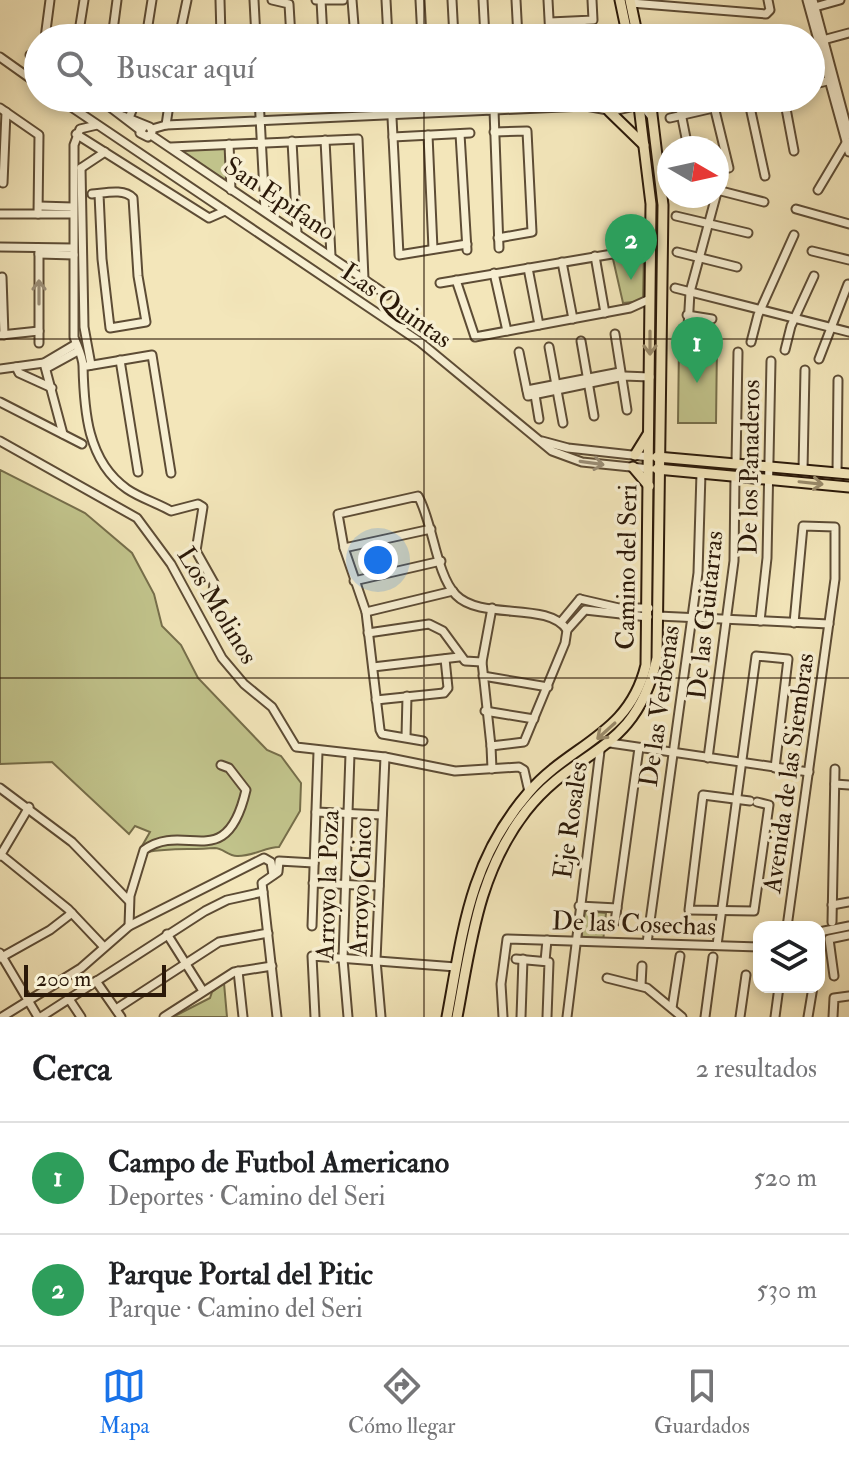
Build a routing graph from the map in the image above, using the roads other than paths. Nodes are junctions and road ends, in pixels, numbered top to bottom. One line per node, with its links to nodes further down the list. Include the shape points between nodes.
1 (50, 0): 33 (street)
2 (84, 0): 34 (street)
3 (117, 0): 35 (street)
4 (152, 0): 36 (street)
5 (187, 0): 37 (street)
6 (220, 0): 38 (street)
7 (254, 0): 39 (street)
8 (272, 0): 25 (street)
9 (319, 0): 10 (street); 41 (street)
10 (343, 0)
11 (352, 0): 42 (street)
12 (386, 0): 43 (street)
13 (420, 0): 44 (street)
14 (452, 0): 45 (street)
15 (483, 0): 46 (street)
16 (516, 0): 47 (street)
17 (548, 0): 32 (street)
18 (592, 0): 31 (street, via 593,20)
19 (620, 0): 48 (main road)
20 (691, 0): 29 (street)
21 (732, 0): 30 (street)
22 (768, 0): 30 (street, via 769,12)
23 (807, 0): 50 (street)
24 (840, 0): 28 (street)
25 (287, 2): 40 (street)
26 (631, 2): 27 (street); 49 (main road)
27 (654, 3): 29 (street)
28 (815, 4): 51 (street)
29 (692, 9): 30 (street)
30 (734, 11)
31 (582, 21): 32 (street)
32 (550, 22)
33 (47, 24)
34 (80, 24)
35 (114, 24)
36 (148, 24)
37 (182, 24)
38 (221, 24)
39 (255, 24)
40 (289, 24)
41 (322, 24)
42 (354, 24)
43 (387, 24)
44 (421, 24)
45 (453, 24)
46 (484, 24)
47 (517, 24)
48 (625, 24)
49 (635, 24)
50 (814, 24)
51 (818, 24)
52 (849, 33): 53 (street)
53 (825, 41)
54 (0, 57): 56 (street)
55 (825, 62): 57 (street)
56 (24, 74)
57 (830, 80): 58 (street); 96 (street)
58 (825, 81)
59 (3, 110): 108 (street); 115 (street, via 39,135)
60 (76, 112): 81 (street, Las Quintas)
61 (119, 112): 78 (street, San Epifano)
62 (130, 112): 78 (street)
63 (168, 112): 82 (street)
64 (260, 112): 80 (street)
65 (392, 112): 76 (street)
66 (452, 112): 76 (street)
67 (492, 112): 87 (street)
68 (610, 112): 100 (main road)
69 (643, 112): 100 (main road, Camino del Seri)
70 (649, 112): 203 (main road, Camino del Seri, via 663,205)
71 (681, 112): 77 (street)
72 (694, 112): 77 (street)
73 (716, 112): 92 (street)
74 (753, 112): 107 (street)
75 (787, 112): 103 (street)
76 (392, 115): 80 (street); 93 (street)
77 (682, 115): 79 (street); 91 (street)
78 (127, 118): 83 (street, San Epifano)
79 (670, 118)
80 (260, 122): 82 (street); 97 (street)
81 (92, 125): 86 (street); 101 (street, Las Quintas)
82 (166, 125): 83 (street)
83 (146, 131): 99 (street, San Epifano); 101 (street)
84 (527, 131): 85 (street); 87 (street); 126 (street, via 535,231)
85 (536, 131)
86 (77, 132): 102 (street); 104 (street, Las Quintas)
87 (494, 132): 126 (street)
88 (470, 133): 89 (street)
89 (460, 134): 90 (street); 129 (street, via 467,247)
90 (428, 135): 93 (street); 129 (street)
91 (686, 136)
92 (722, 136)
93 (393, 137): 129 (street, via 399,255)
94 (325, 140): 95 (street); 134 (street); 146 (street, via 356,138 360,143)
95 (292, 141): 97 (street); 123 (street)
96 (848, 142): 110 (street)
97 (261, 143): 98 (street); 118 (street)
98 (229, 144): 99 (street); 109 (street)
99 (171, 147): 109 (street, San Epifano)
100 (645, 147): 153 (main road, Camino del Seri)
101 (132, 148): 117 (street, Las Quintas)
102 (74, 150): 105 (street); 106 (street)
103 (794, 151)
104 (105, 152): 105 (street); 117 (street, Las Quintas, via 209,218)
105 (89, 159): 106 (street)
106 (77, 167): 116 (street); 137 (street)
107 (765, 176)
108 (3, 183)
109 (231, 190): 118 (street, San Epifano)
110 (818, 190)
111 (729, 195): 112 (street)
112 (764, 202)
113 (712, 208): 121 (street)
114 (796, 209): 122 (street)
115 (38, 210): 116 (street); 119 (street)
116 (73, 211): 137 (street)
117 (225, 211): 204 (street, Las Quintas, via 420,342)
118 (265, 211): 123 (street, San Epifano)
119 (0, 214)
120 (676, 216): 121 (street)
121 (708, 223): 124 (street); 136 (street)
122 (849, 224)
123 (297, 233): 134 (street, San Epifano)
124 (748, 233)
125 (794, 235): 155 (street)
126 (498, 238): 128 (street)
127 (0, 247): 131 (street)
128 (499, 248)
129 (433, 249)
130 (636, 250): 135 (street)
131 (39, 251): 137 (street); 166 (street, one-way to 131)
132 (812, 251): 138 (street)
133 (677, 252): 136 (street)
134 (331, 256): 146 (street, San Epifano)
135 (595, 256): 140 (street); 157 (street)
136 (699, 257): 141 (street); 151 (street)
137 (76, 259): 139 (street); 172 (street); 176 (street)
138 (849, 260)
139 (102, 262): 165 (street); 165 (street, via 96,194 126,192 133,198 138,276 150,322)
140 (562, 262): 142 (street); 160 (street)
141 (737, 267)
142 (528, 268): 143 (street); 162 (street)
143 (494, 273): 147 (street); 168 (street)
144 (814, 276): 159 (street)
145 (2, 277): 171 (street)
146 (364, 279): 152 (street, San Epifano)
147 (456, 280): 148 (street); 168 (street, via 476,337)
148 (440, 283)
149 (848, 284): 164 (street)
150 (675, 288): 151 (street)
151 (690, 292): 155 (street); 158 (street)
152 (387, 295)
153 (650, 299): 154 (street); 156 (main road, Camino del Seri)
154 (630, 308): 156 (street); 157 (street)
155 (761, 310): 159 (street); 174 (street)
156 (650, 311): 190 (main road, Camino del Seri, one-way to 190)
157 (605, 313): 160 (street)
158 (687, 315): 161 (street); 163 (street)
159 (796, 318): 164 (street); 178 (street)
160 (573, 319): 162 (street)
161 (712, 319)
162 (539, 325): 168 (street)
163 (688, 327)
164 (830, 327): 169 (street); 181 (street)
165 (110, 328): 167 (street)
166 (39, 331): 171 (street); 175 (street)
167 (98, 331)
168 (507, 331)
169 (849, 332)
170 (615, 334): 189 (street)
171 (2, 335)
172 (86, 338): 176 (street); 185 (street)
173 (581, 341): 191 (street)
174 (751, 342)
175 (39, 343)
176 (76, 345): 184 (street); 185 (street)
177 (549, 347): 193 (street)
178 (785, 350)
179 (519, 352): 195 (street)
180 (738, 352): 210 (street)
181 (819, 359)
182 (120, 360): 185 (street); 215 (street); 216 (street, via 156,354)
183 (771, 361): 212 (street, De los Panaderos)
184 (46, 365): 186 (street); 194 (street)
185 (87, 366): 230 (street, via 83,396 106,471 128,490 171,511 203,507 196,551 214,583)
186 (16, 367): 187 (street); 194 (street)
187 (0, 369)
188 (805, 370): 214 (street)
189 (623, 374): 190 (street); 191 (street); 197 (street)
190 (650, 375): 201 (main road, Camino del Seri)
191 (588, 380): 193 (street); 198 (street)
192 (838, 380): 218 (street)
193 (557, 387): 195 (street); 200 (street)
194 (52, 388): 202 (street)
195 (530, 394): 199 (street)
196 (0, 402): 202 (street)
197 (627, 410)
198 (594, 416)
199 (539, 419)
200 (563, 423)
201 (650, 431): 207 (main road); 208 (main road, Camino del Seri)
202 (63, 434): 206 (street)
203 (660, 437): 208 (main road, Camino del Seri); 209 (main road)
204 (540, 440): 207 (street, Las Quintas); 211 (street, Las Quintas, one-way to 211, via 571,459)
205 (0, 441): 260 (street, Los Molinos, via 137,518 171,564 231,670 272,707 294,745)
206 (82, 444)
207 (635, 455): 208 (street, Las Quintas)
208 (655, 457): 209 (main road); 213 (main road, Camino del Seri)
209 (678, 458): 210 (main road)
210 (736, 463): 212 (main road)
211 (633, 467): 213 (street, Las Quintas); 222 (main road)
212 (770, 467): 214 (main road); 221 (street, De los Panaderos)
213 (655, 469): 217 (main road); 222 (main road, Camino del Seri); 235 (main road, Camino del Seri)
214 (803, 470): 218 (main road)
215 (138, 472)
216 (171, 473)
217 (701, 473): 220 (main road); 236 (street, De las Verbenas, via 700,555)
218 (837, 473): 219 (main road)
219 (849, 474)
220 (735, 476): 221 (main road); 237 (street, De las Guitarras)
221 (769, 479): 223 (main road, one-way to 223); 238 (street, De los Panaderos)
222 (649, 487): 235 (main road, Camino del Seri)
223 (849, 487)
224 (431, 529): 225 (street); 225 (street, via 415,495 338,514); 226 (street)
225 (344, 548): 227 (street)
226 (441, 561): 227 (street); 228 (street)
227 (354, 581): 234 (street)
228 (453, 591): 232 (street, via 466,602); 234 (street)
229 (580, 599): 231 (street); 233 (street); 239 (street)
230 (212, 600)
231 (595, 606): 233 (street); 235 (street)
232 (492, 608): 239 (street); 246 (street)
233 (585, 610): 242 (street)
234 (366, 612): 243 (street)
235 (652, 614): 236 (street); 256 (main road, Camino del Seri, via 657,658 649,686 632,718); 274 (main road, Camino del Seri, one-way to 274, via 644,673 625,710 610,729)
236 (692, 617): 237 (street); 262 (street, De las Verbenas)
237 (727, 619): 238 (street); 264 (street, De las Guitarras)
238 (760, 621): 240 (street)
239 (561, 622): 242 (street)
240 (794, 623): 241 (street); 241 (street, Avenida de las Siembras, via 804,525 837,529)
241 (829, 624): 270 (street, Avenida de las Siembras)
242 (567, 630): 249 (street)
243 (368, 633): 244 (street, via 429,624 443,631); 247 (street)
244 (459, 657): 245 (street); 246 (street)
245 (445, 659): 247 (street); 250 (street, via 446,691)
246 (482, 662): 248 (street)
247 (373, 667): 251 (street)
248 (483, 676): 249 (street); 252 (street)
249 (548, 687): 253 (street)
250 (407, 696): 251 (street); 254 (street)
251 (376, 700): 254 (street, via 382,734)
252 (485, 711): 253 (street); 257 (street)
253 (534, 719): 257 (street, via 523,742)
254 (406, 737): 255 (street)
255 (423, 741)
256 (610, 743): 258 (street); 259 (main road, Camino del Seri)
257 (491, 746): 268 (street)
258 (639, 748): 262 (street); 293 (street)
259 (600, 751): 292 (street, Eje Rosales); 347 (main road, Camino del Seri, via 539,797 499,851 486,879)
260 (318, 752): 261 (street, Los Molinos); 277 (street)
261 (350, 754): 263 (street, Los Molinos); 278 (street, Arroyo la Poza)
262 (673, 754): 264 (street); 308 (street, De las Verbenas)
263 (385, 757): 268 (street, Los Molinos, via 455,771); 279 (street, Arroyo Chico)
264 (708, 758): 265 (street)
265 (741, 763): 267 (street); 267 (street, via 755,657 787,658); 275 (street)
266 (221, 765): 289 (street, via 246,790 234,822 212,841 149,846)
267 (775, 768): 270 (street)
268 (492, 769): 274 (street, Los Molinos, via 523,768)
269 (835, 769): 271 (street)
270 (809, 772): 296 (street, Avenida de las Siembras)
271 (835, 784): 272 (street); 291 (street)
272 (849, 785)
273 (0, 788): 276 (street)
274 (529, 792): 321 (main road, Camino del Seri, via 483,858)
275 (735, 799): 294 (street); 294 (street, via 769,805 756,908); 294 (street, via 703,795 688,908)
276 (29, 807): 281 (street); 289 (street)
277 (316, 812): 278 (street); 283 (street)
278 (349, 814): 279 (street); 286 (street, Arroyo la Poza)
279 (382, 815): 287 (street, Arroyo Chico)
280 (0, 836): 281 (street)
281 (9, 840): 282 (street)
282 (0, 855): 295 (street)
283 (314, 863): 284 (street, via 279,861); 285 (street)
284 (273, 875): 288 (street, via 262,883); 299 (street, via 271,862 264,858)
285 (313, 883): 286 (street); 300 (street)
286 (346, 885): 287 (street); 315 (street, Arroyo la Poza)
287 (379, 886): 316 (street, Arroyo Chico)
288 (263, 892): 303 (street); 304 (street, via 216,905)
289 (129, 901): 299 (street)
290 (849, 902): 291 (street)
291 (832, 905): 298 (street)
292 (579, 906): 293 (street); 307 (street, Eje Rosales)
293 (617, 908): 297 (street)
294 (721, 911): 309 (street)
295 (72, 913): 310 (street); 312 (street)
296 (788, 921)
297 (615, 922)
298 (832, 922)
299 (129, 926): 310 (street)
300 (312, 926)
301 (849, 926): 302 (street)
302 (825, 931)
303 (268, 933): 318 (street, via 219,942); 319 (street)
304 (167, 934): 318 (street); 326 (street)
305 (849, 935): 324 (street, via 829,940)
306 (547, 940): 307 (street, De las Cosechas); 317 (street); 348 (street, De las Cosechas, via 507,939)
307 (574, 941): 308 (street, De las Cosechas); 351 (street, Eje Rosales)
308 (647, 943): 309 (street, De las Cosechas)
309 (717, 945): 311 (street, De las Cosechas)
310 (104, 947): 333 (street)
311 (753, 947)
312 (1, 956): 333 (street)
313 (680, 956): 334 (street)
314 (713, 957): 353 (street)
315 (343, 959): 316 (street); 343 (street, via 311,957); 344 (street, Arroyo la Poza)
316 (376, 960): 321 (street); 345 (street, Arroyo Chico)
317 (545, 961): 349 (street, via 519,959); 350 (street, via 550,963)
318 (186, 963): 328 (street); 335 (street)
319 (272, 966): 322 (street); 342 (street)
320 (642, 966): 327 (street)
321 (456, 967): 346 (main road, Camino del Seri)
322 (238, 971): 328 (street); 341 (street)
323 (746, 975): 354 (street)
324 (834, 976)
325 (607, 978): 327 (street)
326 (96, 981): 332 (street); 335 (street)
327 (641, 985): 334 (street)
328 (203, 991): 340 (street)
329 (778, 993): 355 (street)
330 (812, 993): 356 (street)
331 (849, 996): 357 (street, via 834,998)
332 (69, 999): 337 (street); 338 (street)
333 (28, 1001): 336 (street); 337 (street)
334 (672, 1008): 352 (street)
335 (116, 1009): 339 (street)
336 (2, 1017)
337 (39, 1017)
338 (81, 1017)
339 (121, 1017)
340 (164, 1017)
341 (243, 1017)
342 (277, 1017)
343 (315, 1017)
344 (348, 1017)
345 (381, 1017)
346 (447, 1017)
347 (457, 1017)
348 (503, 1017)
349 (521, 1017)
350 (547, 1017)
351 (567, 1017)
352 (682, 1017)
353 (705, 1017)
354 (740, 1017)
355 (775, 1017)
356 (808, 1017)
357 (833, 1017)

